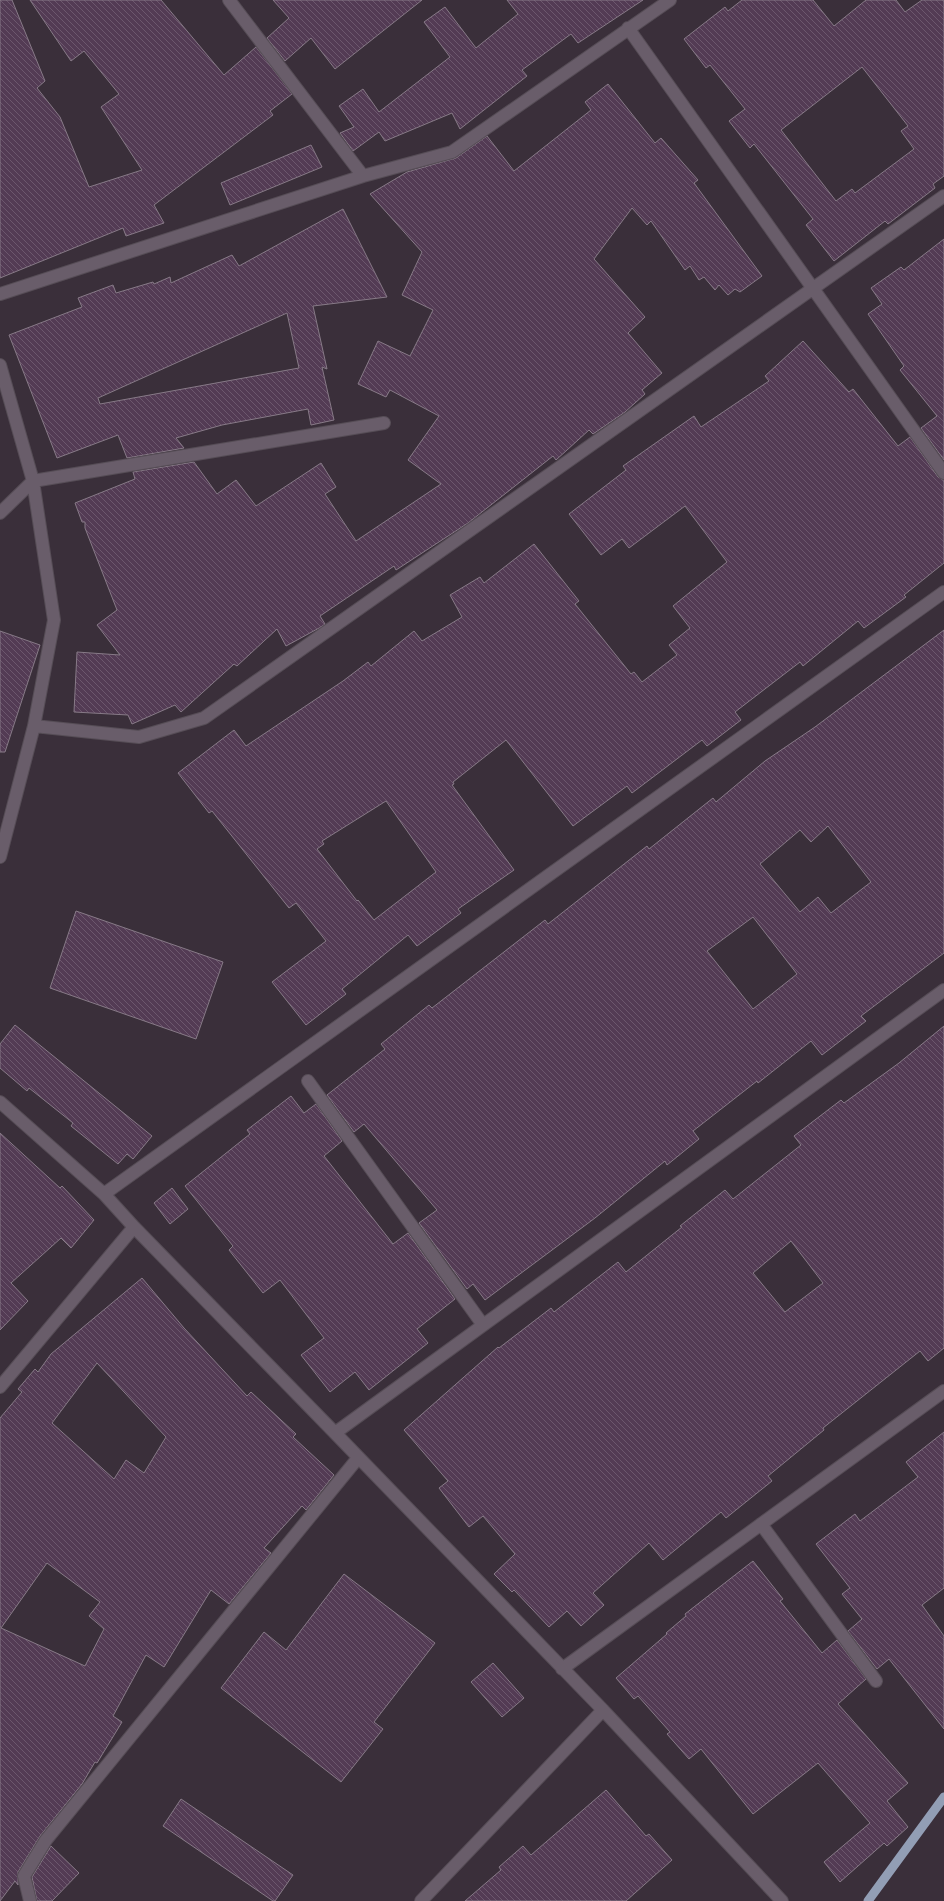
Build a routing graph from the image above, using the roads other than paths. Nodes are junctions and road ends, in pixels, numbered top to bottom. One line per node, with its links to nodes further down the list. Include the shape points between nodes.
1 (229, 0): 4 (street)
2 (670, 0): 3 (street)
3 (628, 28): 4 (street, via 452,152); 6 (street)
4 (363, 176): 7 (street)
5 (944, 196): 6 (street)
6 (812, 287): 10 (street); 14 (street, via 204,718 139,737)
7 (0, 294)
8 (0, 364): 11 (street)
9 (384, 423): 11 (street)
10 (944, 473)
11 (33, 480): 12 (street); 14 (street, via 54,620)
12 (0, 513)
13 (944, 592): 19 (street)
14 (34, 726): 15 (street)
15 (0, 857)
16 (944, 990): 21 (street)
17 (308, 1081): 21 (street)
18 (0, 1102): 19 (street)
19 (104, 1194): 20 (street)
20 (134, 1227): 22 (street); 24 (street)
21 (483, 1325): 24 (street)
22 (0, 1387)
23 (944, 1391): 26 (street)
24 (335, 1433): 25 (street)
25 (358, 1458): 27 (street); 30 (street, via 46,1840 24,1876)
26 (761, 1524): 27 (street); 28 (street)
27 (562, 1669): 29 (street)
28 (876, 1681)
29 (602, 1710): 31 (street); 32 (street)
30 (30, 1901)
31 (422, 1901)
32 (782, 1901)

